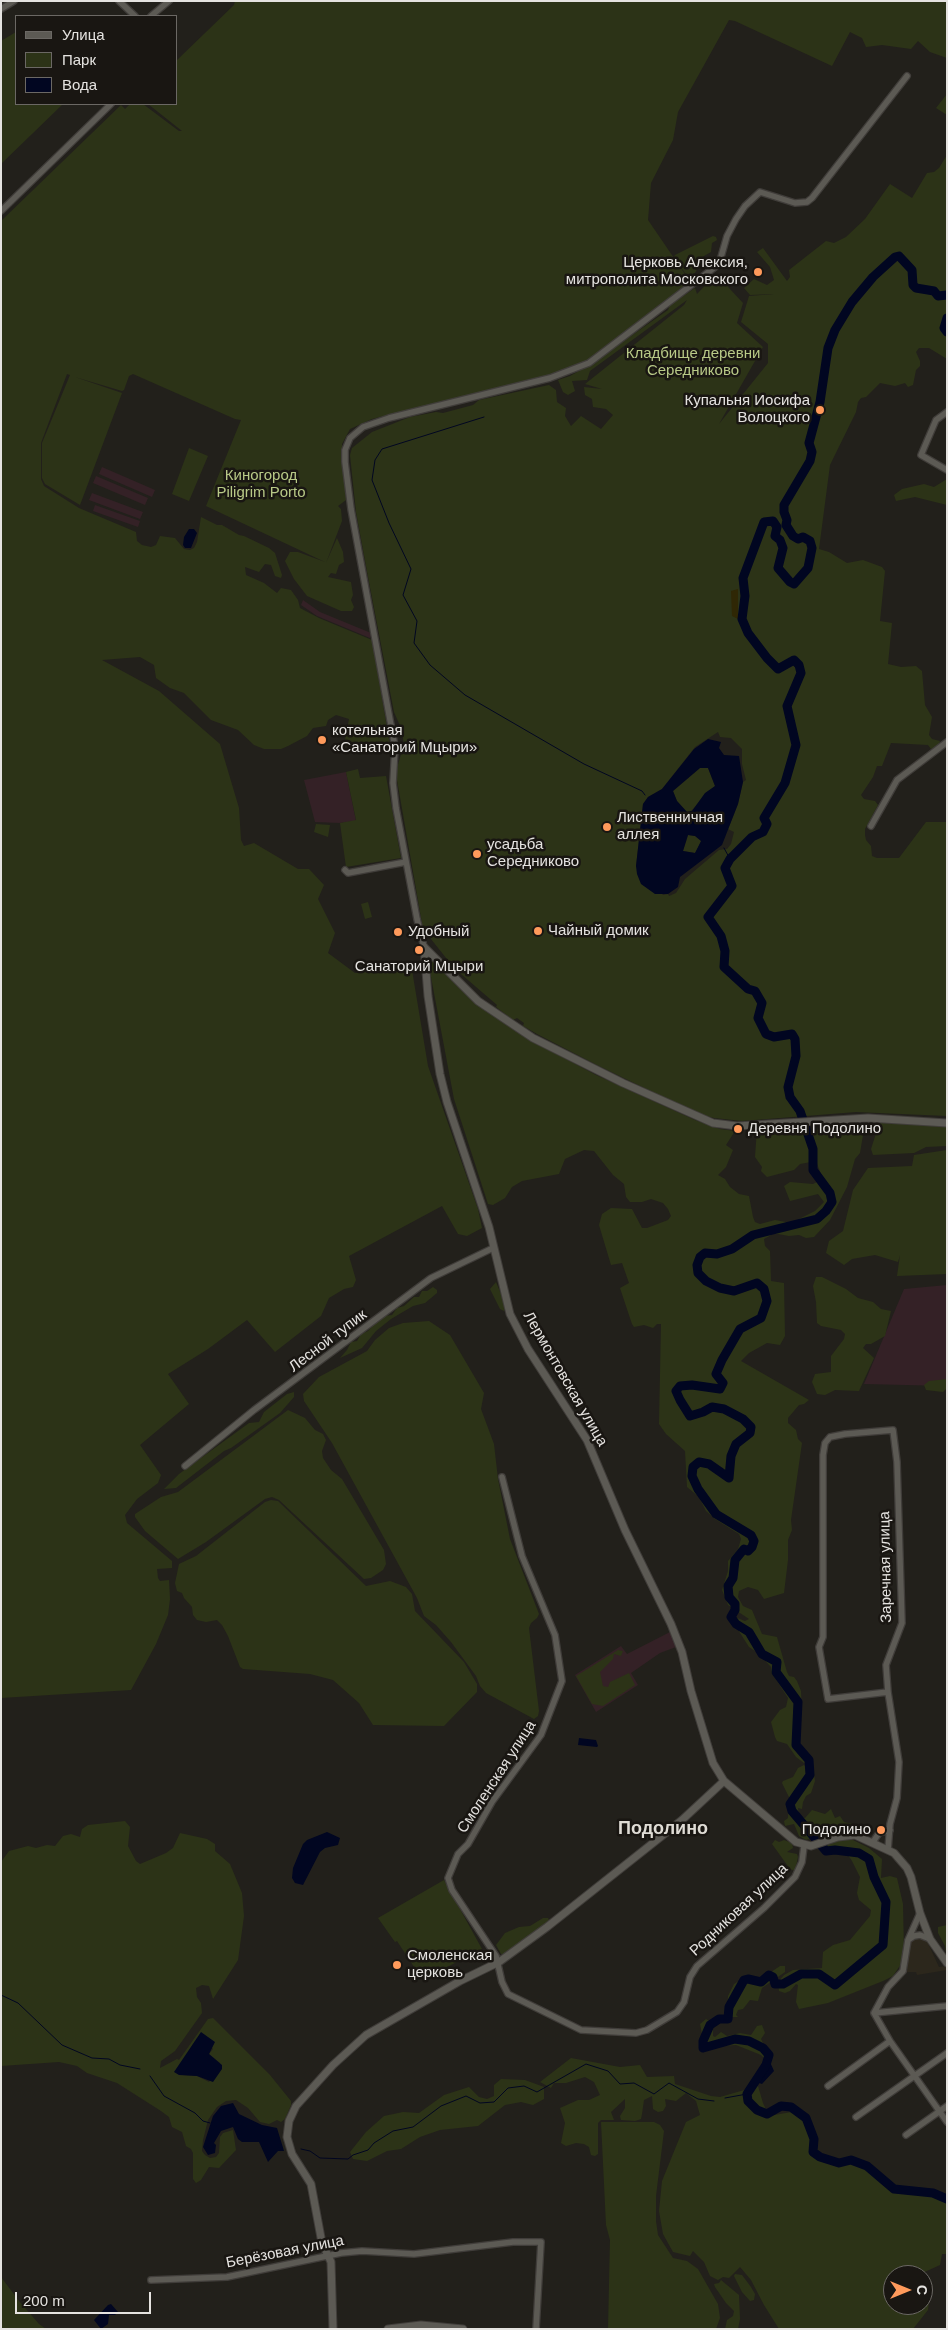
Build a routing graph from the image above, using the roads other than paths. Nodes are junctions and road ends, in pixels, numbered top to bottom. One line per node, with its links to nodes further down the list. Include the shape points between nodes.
1 (14, 1): 4 (street)
2 (119, 1): 5 (street)
3 (169, 1): 6 (street)
4 (1, 9)
5 (134, 15)
6 (152, 15)
7 (907, 76): 14 (street, via 812,198 795,204 760,192 736,219 719,264 589,364 550,378 383,420 363,427 350,438 345,450 350,500 393,731 393,794)
8 (110, 105): 9 (street)
9 (1, 211)
10 (947, 412): 11 (street, via 936,420 922,455)
11 (947, 470)
12 (947, 742): 13 (street, via 897,780)
13 (871, 826)
14 (406, 862): 15 (street, via 348,873); 16 (street)
15 (345, 870)
16 (424, 947): 17 (street, via 487,1008 533,1038 713,1124 737,1126 868,1118); 18 (street, Лермонтовская улица, via 440,1074)
17 (947, 1123)
18 (493, 1248): 19 (street, Лесной тупик, via 431,1278 254,1410); 22 (street, Лермонтовская улица, via 514,1322 587,1440 680,1644 703,1735 713,1763)
19 (185, 1466)
20 (502, 1477): 30 (street, Смоленская улица, via 522,1556 555,1635 562,1681 541,1735 492,1802 449,1872 452,1890)
21 (888, 1692): 21 (street, Заречная улица, via 886,1665 902,1623 897,1462 893,1430 845,1434 830,1437 825,1443 823,1637 819,1647 828,1699); 23 (street, Заречная улица, via 899,1762 897,1798)
22 (724, 1781): 25 (street, Лермонтовская улица, via 785,1834); 30 (street, via 682,1820)
23 (890, 1830): 24 (street, via 879,1833); 26 (street, Заречная улица)
24 (873, 1842): 25 (street, via 849,1835); 26 (street)
25 (804, 1846): 30 (street, Родниковая улица, via 800,1870 790,1883 697,1966 690,1977 681,2008 647,2030 636,2033 574,2028 511,1997 502,1982)
26 (888, 1850): 27 (street, via 907,1868)
27 (920, 1913): 28 (street); 29 (street)
28 (930, 1939): 29 (street, via 920,1935); 31 (street)
29 (908, 1940): 33 (street, via 903,1971 888,1987)
30 (499, 1962): 43 (street, via 366,2035 333,2064 296,2106 287,2129 288,2145 312,2184 318,2228)
31 (947, 1963)
32 (947, 2006): 33 (street)
33 (874, 2013): 34 (street)
34 (890, 2041): 36 (street); 37 (street)
35 (947, 2053): 36 (street)
36 (914, 2076): 39 (street); 40 (street)
37 (828, 2086)
38 (947, 2106): 39 (street)
39 (939, 2111): 41 (street); 42 (street)
40 (856, 2117)
41 (947, 2122)
42 (906, 2135)
43 (328, 2257): 44 (street, Берёзовая улица, via 227,2277); 45 (street, via 332,2267); 48 (street, Берёзовая улица, via 362,2251 414,2254 513,2242 541,2242)
44 (151, 2280)
45 (333, 2329)
46 (388, 2329): 47 (street, via 421,2326)
47 (463, 2329)
48 (536, 2329)

